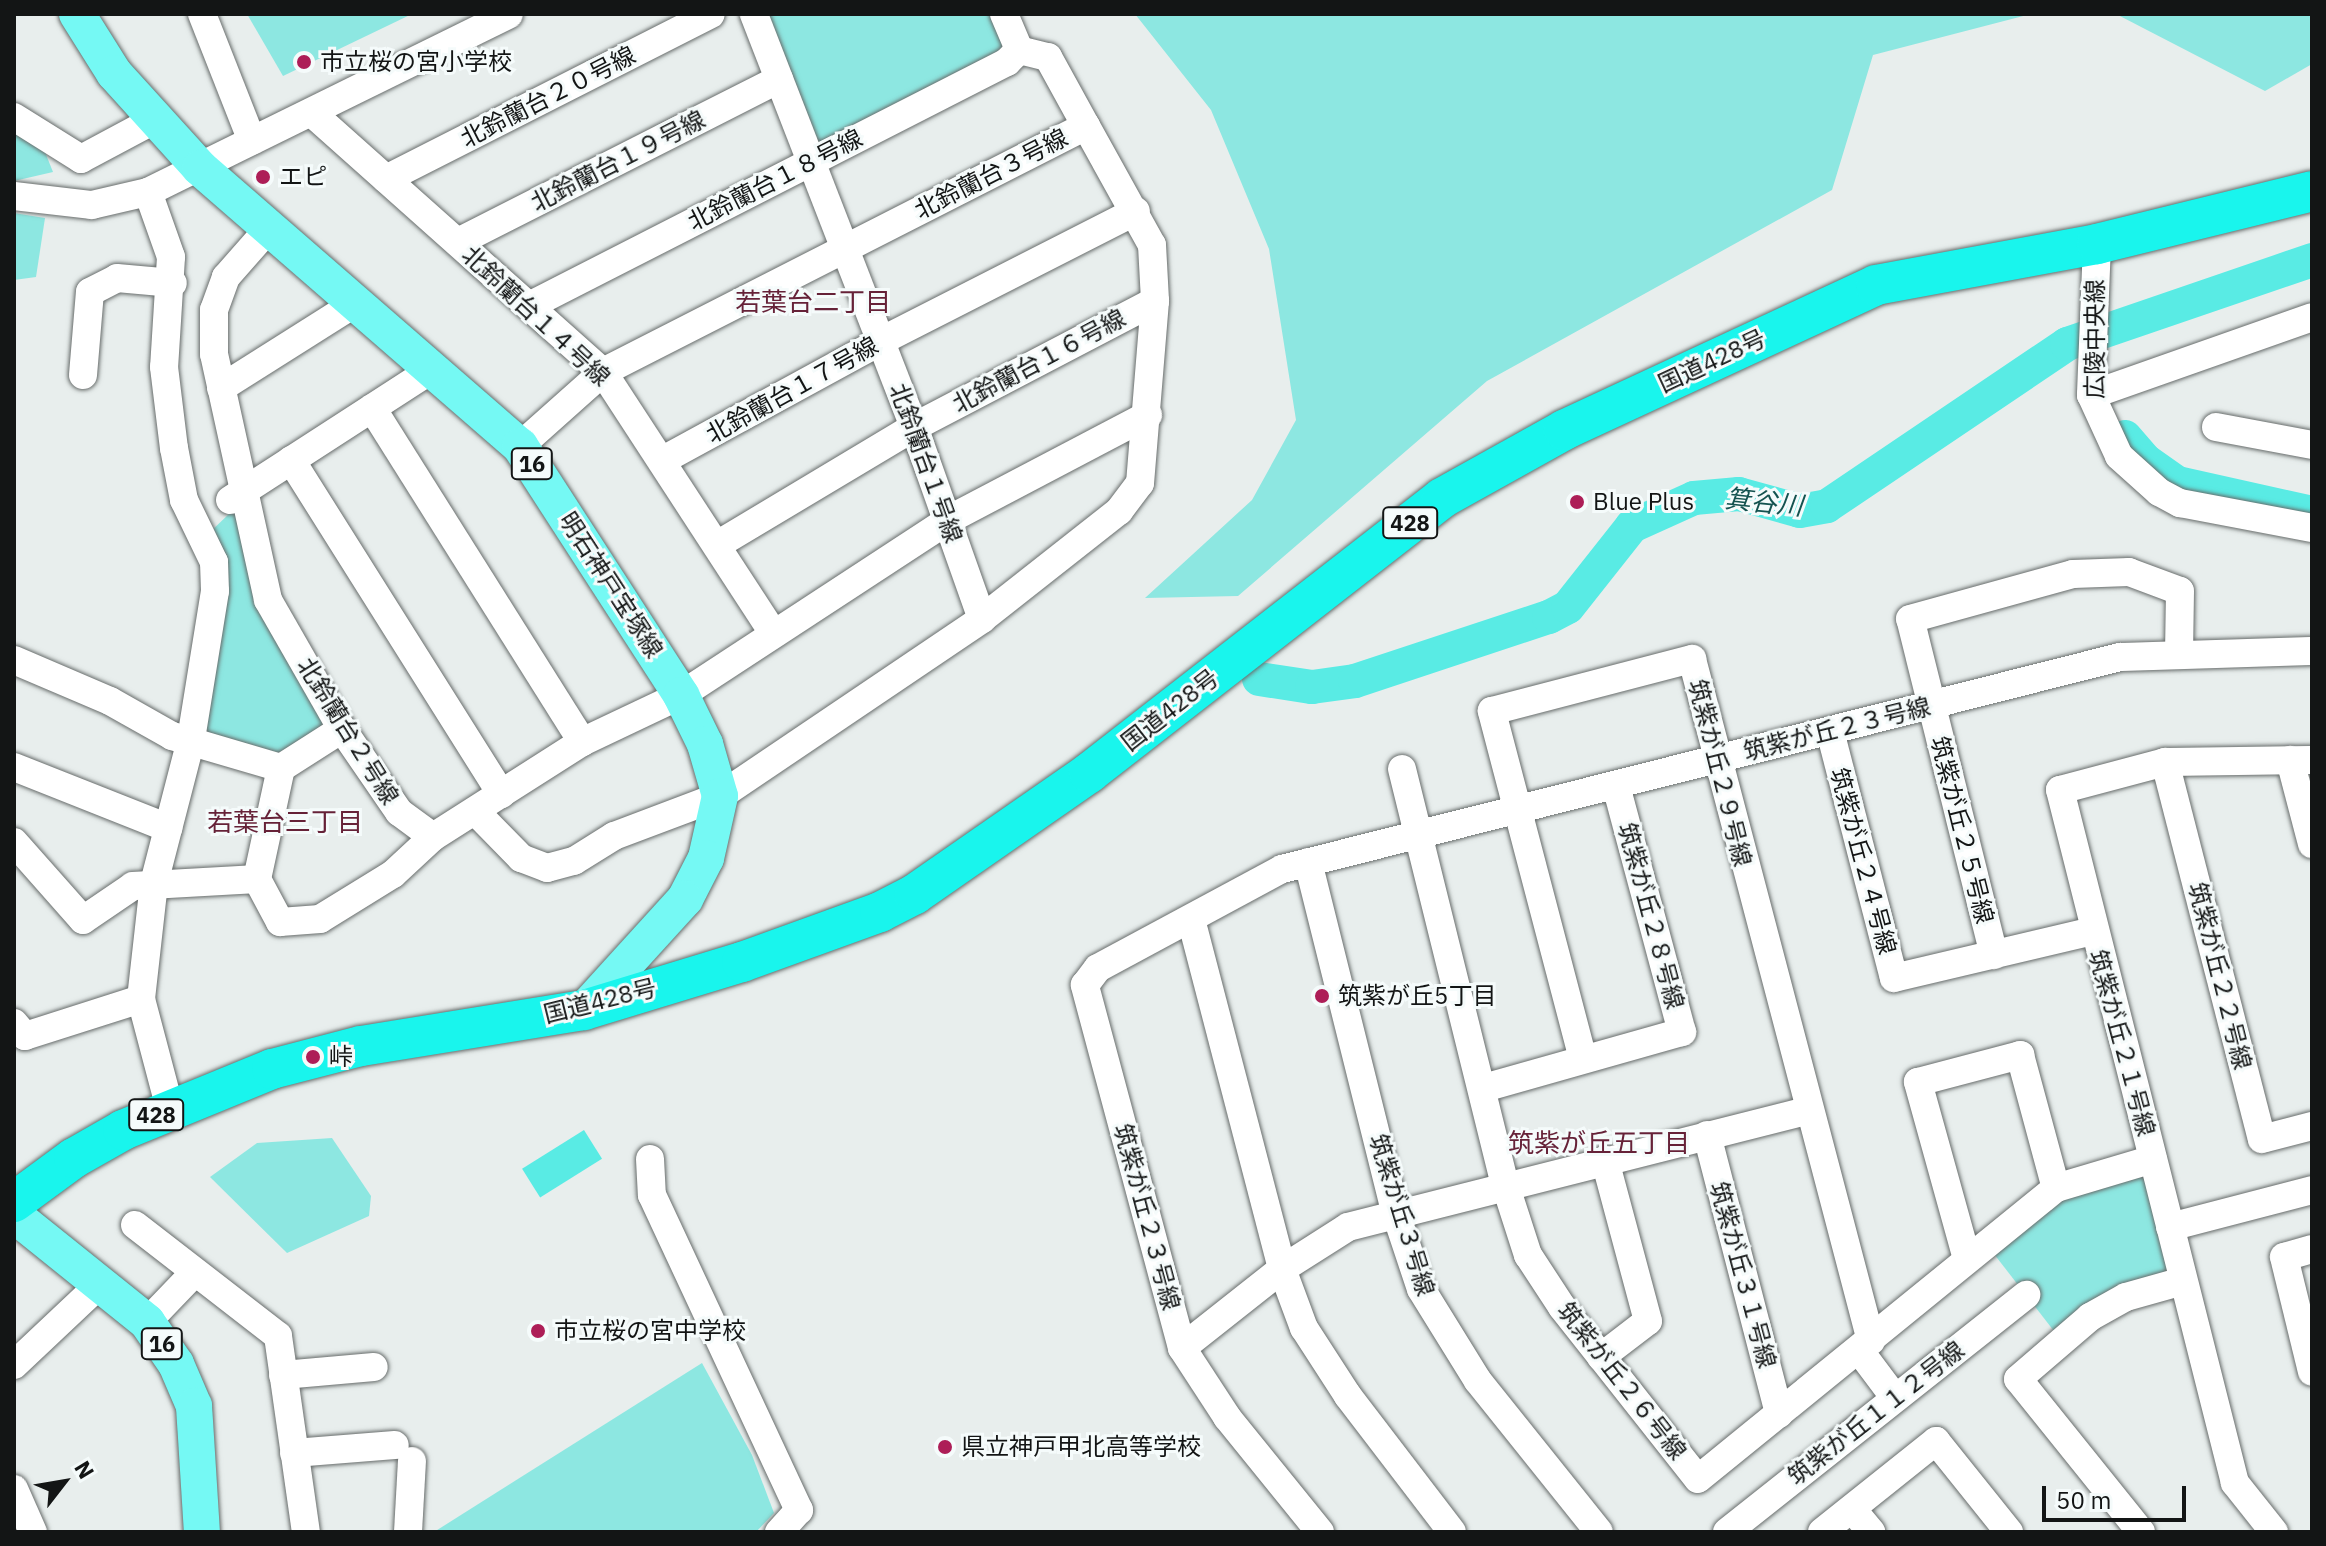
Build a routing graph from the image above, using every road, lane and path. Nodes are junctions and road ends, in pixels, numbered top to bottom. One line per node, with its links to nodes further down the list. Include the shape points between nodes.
1 (77, 14): 11 (main road, 明石神戸宝塚線 / 16, via 114,73)
2 (202, 14): 13 (street)
3 (509, 14): 9 (street)
4 (711, 14): 16 (street, 北鈴蘭台２０号線)
5 (754, 14): 8 (street, 北鈴蘭台１号線)
6 (1004, 14): 7 (street)
7 (1019, 50): 12 (street, via 1048,57); 14 (street, 北鈴蘭台１８号線, via 1007,62)
8 (779, 79): 14 (street, 北鈴蘭台１号線); 22 (street, 北鈴蘭台１９号線)
9 (312, 113): 13 (street); 16 (street, 北鈴蘭台１４号線)
10 (14, 117): 11 (street, via 81,159)
11 (154, 120): 15 (main road, 明石神戸宝塚線 / 16)
12 (1086, 126): 20 (street, 北鈴蘭台３号線); 24 (street, 北鈴蘭台３号線)
13 (252, 141): 15 (street)
14 (811, 162): 24 (street, 北鈴蘭台１号線); 28 (street, 北鈴蘭台１８号線)
15 (200, 168): 18 (street); 21 (main road, 明石神戸宝塚線 / 16)
16 (386, 179): 22 (street, 北鈴蘭台１４号線)
17 (2312, 191): 23 (highway, 国道428号 / 428)
18 (148, 192): 19 (street, via 92,205); 25 (street, via 163,227)
19 (14, 196)
20 (1136, 211): 26 (street, 北鈴蘭台３号線, via 1152,245); 30 (street, 北鈴蘭台１７号線)
21 (270, 227): 27 (main road, 明石神戸宝塚線 / 16); 35 (street, 北鈴蘭台２号線, via 226,277 214,310)
22 (458, 242): 28 (street, 北鈴蘭台１４号線)
23 (2097, 244): 34 (street, 広陵中央線); 82 (highway, 国道428号 / 428, via 1876,285 1564,430 1442,498 1089,773 915,894 742,962)
24 (845, 247): 30 (street, 北鈴蘭台１号線); 32 (street, 北鈴蘭台３号線)
25 (173, 283): 33 (street, via 117,278 90,292); 44 (street, via 164,367 184,500)
26 (1155, 301): 37 (street, 北鈴蘭台３号線); 38 (street, 北鈴蘭台１６号線)
27 (357, 302): 31 (main road, 明石神戸宝塚線 / 16); 35 (street)
28 (529, 306): 32 (street, 北鈴蘭台１４号線)
29 (2312, 317): 34 (street, via 2157,376)
30 (881, 341): 38 (street, 北鈴蘭台１号線); 43 (street, 北鈴蘭台１７号線)
31 (434, 368): 36 (street); 41 (main road, 明石神戸宝塚線 / 16)
32 (603, 372): 41 (street, 北鈴蘭台３号線); 43 (street, 北鈴蘭台１４号線)
33 (83, 375)
34 (2091, 387): 46 (street, 広陵中央線, via 2119,456 2159,492 2180,503)
35 (221, 388): 44 (street, 北鈴蘭台２号線)
36 (372, 408): 42 (street); 58 (street)
37 (1148, 415): 45 (street); 48 (street, 北鈴蘭台３号線, via 1140,483 1119,511)
38 (914, 427): 45 (street, 北鈴蘭台１号線); 47 (street, 北鈴蘭台１６号線)
39 (2216, 427): 40 (street)
40 (2312, 445)
41 (520, 446): 53 (main road, 明石神戸宝塚線 / 16)
42 (291, 460): 44 (street); 66 (street)
43 (663, 460): 47 (street, 北鈴蘭台１４号線)
44 (220, 508): 55 (street, 北鈴蘭台２号線); 57 (street, via 215,591)
45 (948, 520): 48 (street, 北鈴蘭台１号線); 49 (street)
46 (2312, 528)
47 (717, 545): 49 (street, 北鈴蘭台１４号線)
48 (982, 619): 67 (street)
49 (773, 633): 53 (street)
50 (2312, 651): 51 (street, 筑紫が丘２３号線)
51 (2179, 653): 54 (street, 筑紫が丘２３号線, via 2120,657); 54 (street, 筑紫が丘２５号線, via 2180,591 2129,572 2073,574 1910,619)
52 (14, 660): 57 (street)
53 (681, 695): 58 (street); 67 (main road, 明石神戸宝塚線 / 16, via 705,744)
54 (1931, 706): 56 (street, 筑紫が丘２３号線); 80 (street, 筑紫が丘２５号線)
55 (342, 729): 63 (street); 72 (street, 北鈴蘭台２号線, via 399,812)
56 (1830, 731): 59 (street, 筑紫が丘２３号線); 80 (street, 筑紫が丘２４号線, via 1894,978)
57 (191, 740): 63 (street); 70 (street)
58 (582, 742): 66 (street)
59 (1716, 760): 65 (street, 筑紫が丘２３号線); 69 (street, 筑紫が丘２９号線, via 1692,659 1492,711); 87 (street, 筑紫が丘２９号線)
60 (2301, 760): 61 (street, 筑紫が丘２１号線); 74 (street)
61 (2165, 762): 79 (street, 筑紫が丘２１号線, via 2060,790); 88 (street, 筑紫が丘２２号線, via 2262,1139)
62 (14, 767): 70 (street)
63 (281, 768): 76 (street)
64 (1402, 769): 71 (street, 筑紫が丘２６号線)
65 (1616, 786): 69 (street, 筑紫が丘２３号線); 84 (street, 筑紫が丘２８号線, via 1682,1032)
66 (501, 794): 68 (street)
67 (720, 796): 68 (street, via 547,868 521,858); 82 (main road, 明石神戸宝塚線 / 16, via 706,858 685,899)
68 (475, 811): 72 (street)
69 (1516, 812): 71 (street, 筑紫が丘２３号線); 84 (street, 筑紫が丘２９号線)
70 (168, 828): 77 (street)
71 (1418, 836): 75 (street, 筑紫が丘２３号線); 85 (street, 筑紫が丘２６号線)
72 (433, 837): 76 (street, via 393,874 320,919 280,922)
73 (14, 842): 77 (street, via 83,920 133,886)
74 (2312, 844)
75 (1308, 862): 78 (street, 筑紫が丘２３号線, via 1282,869); 97 (street, 筑紫が丘３号線)
76 (257, 879): 77 (street)
77 (154, 883): 81 (street)
78 (1191, 919): 103 (street); 110 (street, 筑紫が丘２３号線, via 1098,968 1085,985)
79 (2093, 931): 80 (street, 筑紫が丘２４号線); 91 (street, 筑紫が丘２１号線)
80 (1994, 955)
81 (141, 999): 83 (street, via 25,1036); 86 (street)
82 (584, 1010): 86 (highway, 国道428号 / 428, via 313,1057)
83 (14, 1023)
84 (1583, 1059): 85 (street, 筑紫が丘２８号線)
85 (1484, 1088): 93 (street, 筑紫が丘２６号線)
86 (170, 1109): 96 (highway, 国道428号 / 428, via 74,1158)
87 (1806, 1111): 89 (street); 109 (street, 筑紫が丘２９号線)
88 (2312, 1126)
89 (1707, 1135): 92 (street); 117 (street, 筑紫が丘３１号線)
90 (650, 1159): 125 (street, via 652,1195 799,1510)
91 (2153, 1159): 94 (street, 筑紫が丘２６号線); 100 (street, 筑紫が丘２１号線)
92 (1605, 1160): 93 (street); 111 (street, via 1648,1321)
93 (1505, 1184): 97 (street); 111 (street, 筑紫が丘２６号線, via 1528,1255)
94 (2056, 1188): 102 (street, 筑紫が丘２６号線); 102 (street, via 2020,1055 1918,1082)
95 (2312, 1190): 100 (street)
96 (14, 1202)
97 (1395, 1211): 103 (street, via 1348,1227); 128 (street, 筑紫が丘３号線, via 1421,1289 1450,1342)
98 (14, 1215): 106 (main road, 16)
99 (135, 1225): 104 (street)
100 (2170, 1227): 105 (street, 筑紫が丘２１号線)
101 (2312, 1249): 114 (street, via 2284,1257)
102 (1967, 1259): 109 (street, 筑紫が丘２６号線)
103 (1282, 1269): 110 (street); 127 (street, via 1304,1328 1348,1396)
104 (195, 1272): 108 (street); 115 (street, via 278,1336)
105 (2183, 1281): 133 (street, via 2126,1297 2090,1317 2018,1379); 134 (street, 筑紫が丘２１号線, via 2235,1483)
106 (99, 1285): 108 (main road, 16); 112 (street)
107 (2026, 1295): 116 (street, 筑紫が丘１１２号線)
108 (147, 1322): 122 (main road, 16, via 176,1364 194,1406)
109 (1865, 1346): 116 (street); 117 (street, 筑紫が丘２６号線)
110 (1182, 1348): 126 (street, 筑紫が丘２３号線, via 1227,1417)
111 (1601, 1357): 117 (street, 筑紫が丘２６号線, via 1698,1479)
112 (14, 1365)
113 (374, 1367): 115 (street)
114 (2312, 1372)
115 (283, 1375): 118 (street)
116 (1895, 1398): 129 (street, 筑紫が丘１１２号線)
117 (1779, 1414)
118 (294, 1453): 123 (street); 124 (street, via 403,1453)
119 (14, 1489): 121 (street)
120 (1852, 1509): 130 (street); 131 (street); 132 (street, via 1936,1441)
121 (33, 1532)
122 (202, 1532)
123 (306, 1532)
124 (408, 1532)
125 (779, 1532)
126 (1320, 1532)
127 (1452, 1532)
128 (1599, 1532)
129 (1727, 1532)
130 (1822, 1532)
131 (1871, 1532)
132 (2009, 1532)
133 (2141, 1532)
134 (2274, 1532)

